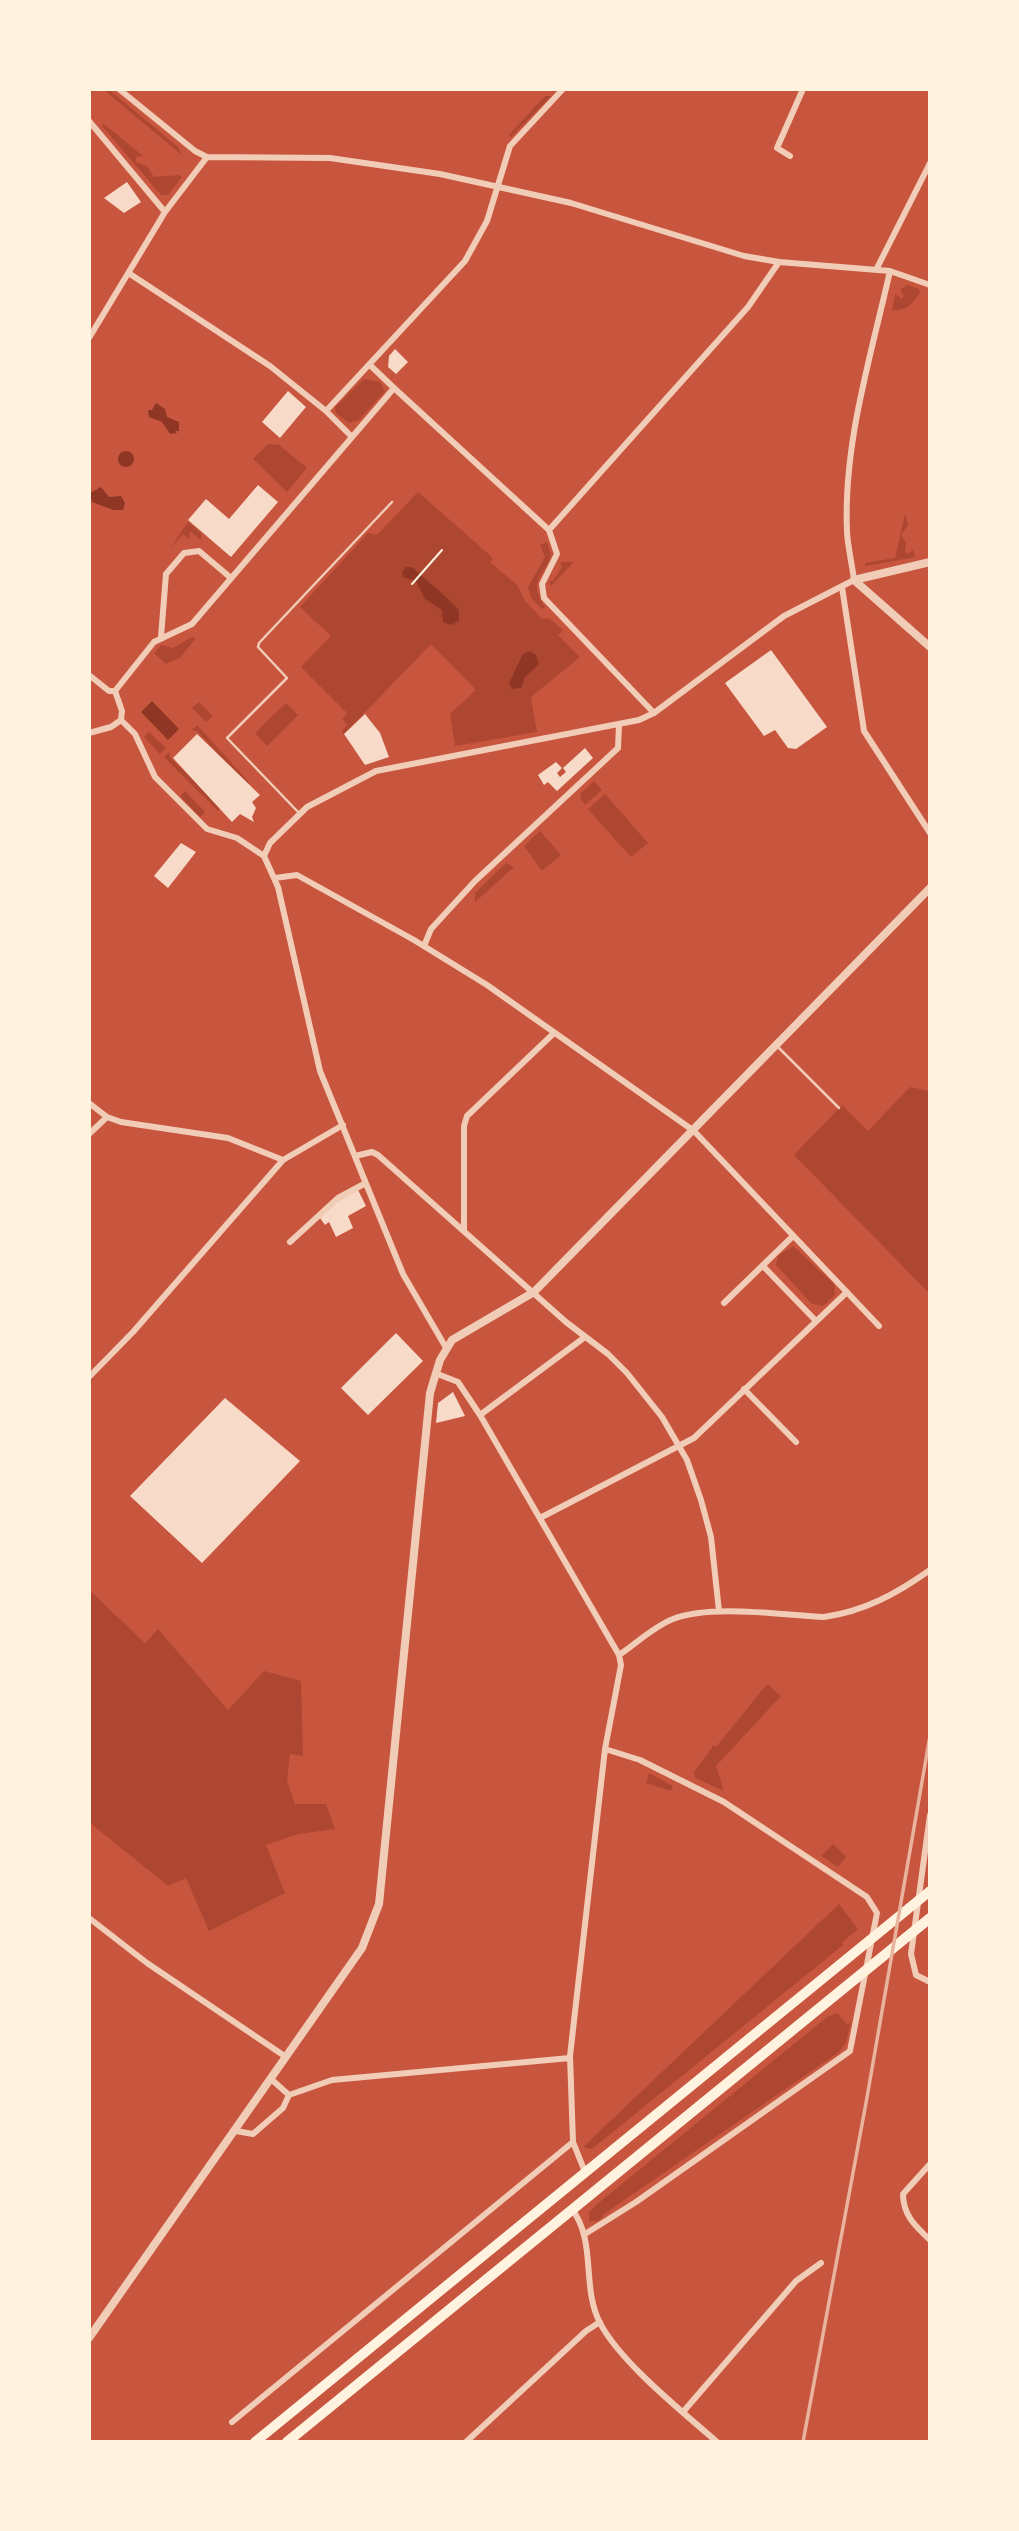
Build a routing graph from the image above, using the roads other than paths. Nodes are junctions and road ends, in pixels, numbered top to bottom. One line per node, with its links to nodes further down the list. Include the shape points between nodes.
1 (119, 89): 6 (street)
2 (564, 89): 8 (street, via 510,146)
3 (803, 89): 5 (street, via 777,148)
4 (89, 121): 9 (street)
5 (790, 156)
6 (207, 158): 8 (street, via 330,158); 9 (street)
7 (930, 163): 11 (street)
8 (500, 185): 10 (street, via 744,256); 16 (street, via 465,261)
9 (165, 212): 13 (street)
10 (779, 262): 11 (street); 21 (street, via 748,307)
11 (876, 270): 12 (street)
12 (890, 271): 14 (street); 24 (street, via 855,429 847,490)
13 (130, 275): 15 (street); 18 (street, via 270,366)
14 (930, 285)
15 (89, 338)
16 (371, 366): 17 (street); 18 (street)
17 (394, 388): 19 (street); 21 (street)
18 (326, 411): 19 (street)
19 (352, 437): 23 (street)
20 (392, 502): 34 (lane, via 259,643 287,678 227,738)
21 (549, 530): 30 (street, via 557,554 542,584 544,598)
22 (930, 562): 24 (street)
23 (231, 579): 26 (street, via 192,624); 26 (street, via 199,551 184,553 166,575)
24 (854, 580): 25 (street); 27 (street)
25 (842, 587): 30 (street, via 784,616); 35 (street, via 860,718 869,743)
26 (162, 637): 29 (street)
27 (930, 647)
28 (89, 675): 29 (street)
29 (115, 691): 31 (street)
30 (654, 713): 32 (street)
31 (121, 720): 33 (street); 36 (street, via 135,734 155,777 196,818)
32 (619, 725): 34 (street, via 376,771); 39 (street, via 618,748 475,881 431,929)
33 (89, 733)
34 (300, 814): 36 (street, via 270,843)
35 (930, 832)
36 (264, 856): 37 (street)
37 (275, 878): 39 (street, via 297,875); 45 (street, via 313,1048)
38 (930, 888): 41 (street)
39 (424, 946): 40 (street)
40 (554, 1033): 46 (street); 51 (street, via 467,1116)
41 (777, 1046): 43 (lane); 46 (street)
42 (89, 1103): 44 (street)
43 (839, 1108)
44 (107, 1117): 47 (street); 49 (street, via 165,1131 228,1138)
45 (343, 1125): 48 (street); 49 (street)
46 (694, 1131): 52 (street); 55 (street)
47 (89, 1134)
48 (355, 1156): 50 (street); 51 (street, via 378,1155)
49 (283, 1160): 63 (street)
50 (364, 1184): 53 (street, via 338,1198); 61 (street, via 403,1275)
51 (464, 1232): 55 (street)
52 (793, 1236): 54 (street); 56 (street)
53 (290, 1241)
54 (763, 1266): 57 (street); 58 (street)
55 (534, 1292): 60 (street); 61 (street)
56 (847, 1292): 58 (street); 59 (street)
57 (724, 1303)
58 (816, 1321): 64 (street)
59 (879, 1326)
60 (585, 1337): 65 (street); 67 (street, via 626,1371)
61 (445, 1346): 62 (street)
62 (435, 1373): 65 (street, via 458,1382); 78 (street, via 379,1904 362,1948)
63 (89, 1377)
64 (744, 1389): 66 (street); 67 (street, via 694,1438)
65 (480, 1415): 68 (street)
66 (796, 1442)
67 (680, 1445): 68 (street); 70 (street, via 708,1525)
68 (540, 1518): 71 (street)
69 (930, 1570): 70 (street, via 891,1596 842,1614)
70 (719, 1611): 71 (street, via 670,1620)
71 (619, 1655): 72 (street, via 620,1674)
72 (605, 1749): 79 (street); 87 (street, via 640,1760 724,1802 867,1897 877,1913 850,2051)
73 (930, 1815): 77 (street, via 911,1954 916,1975)
74 (927, 1894): 85 (highway)
75 (89, 1918): 78 (street)
76 (930, 1918): 86 (highway)
77 (930, 1982)
78 (286, 2057): 80 (street)
79 (570, 2058): 81 (street, via 332,2080); 83 (street)
80 (271, 2079): 81 (street); 82 (street)
81 (289, 2095): 82 (street, via 283,2108 253,2134)
82 (236, 2132): 91 (street)
83 (573, 2142): 85 (street); 93 (street)
84 (930, 2164): 88 (street, via 903,2194 903,2207)
85 (585, 2172): 94 (highway)
86 (572, 2209): 87 (street); 95 (highway)
87 (585, 2234): 90 (street)
88 (930, 2240)
89 (821, 2263): 92 (street, via 796,2281)
90 (600, 2322): 92 (street, via 624,2355); 96 (street)
91 (89, 2338)
92 (683, 2412): 97 (street)
93 (232, 2422)
94 (255, 2442)
95 (287, 2442)
96 (466, 2442)
97 (717, 2442)

